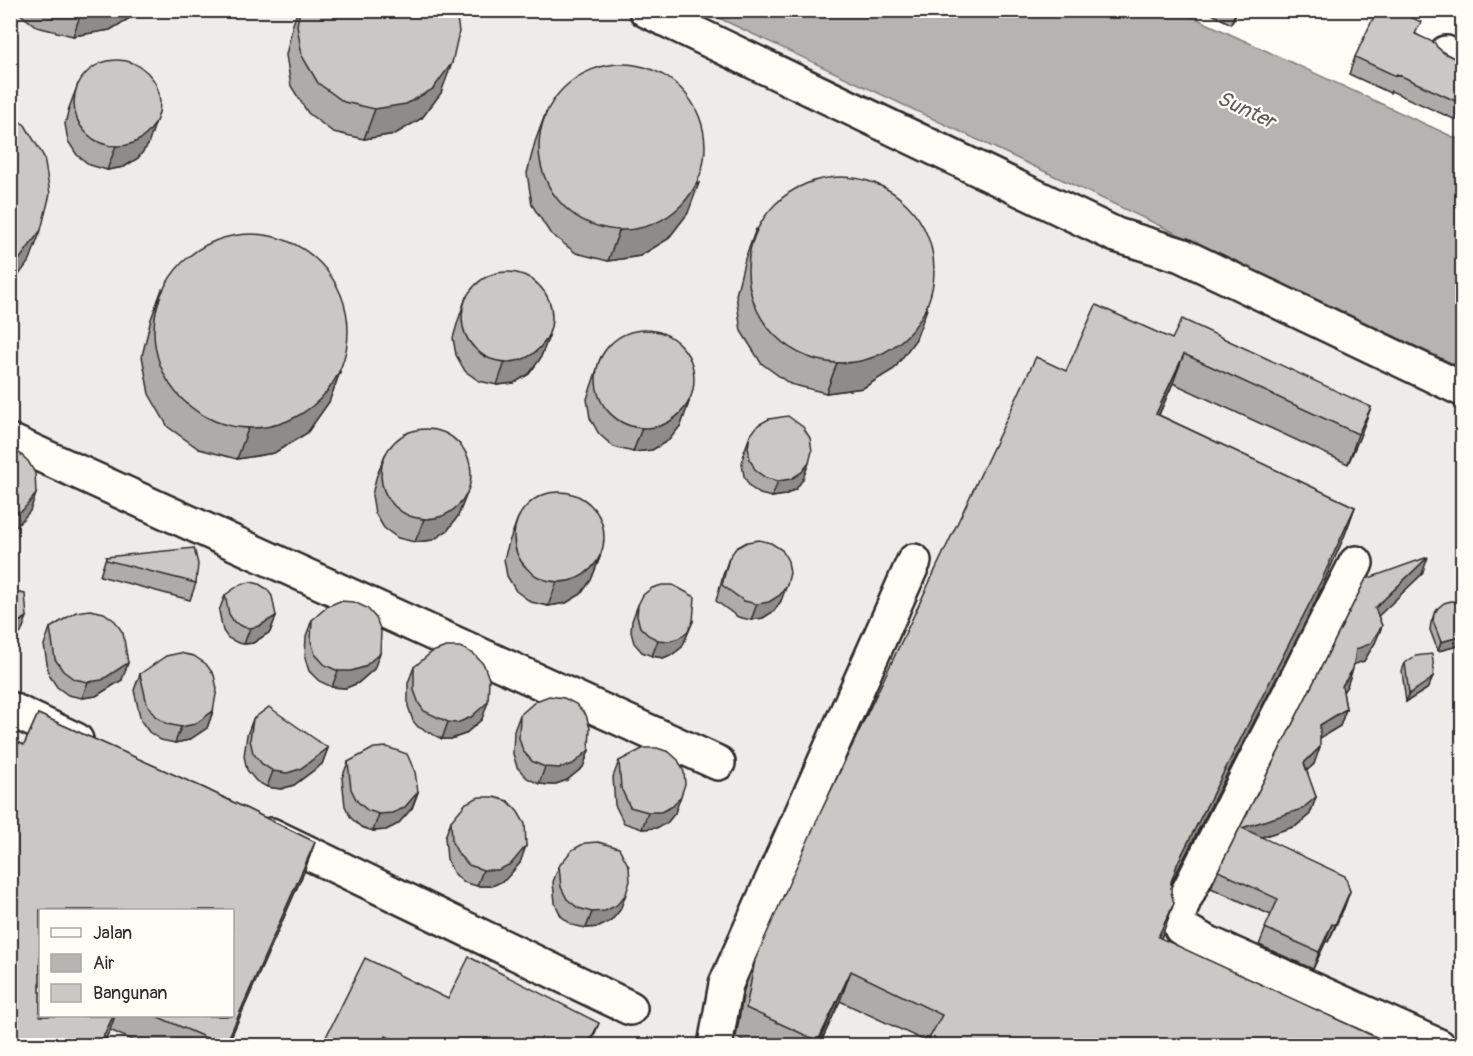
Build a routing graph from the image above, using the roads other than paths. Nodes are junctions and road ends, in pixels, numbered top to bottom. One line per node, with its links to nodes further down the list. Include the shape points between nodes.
1 (646, 10): 2 (lane, via 1116,235 1181,255)
2 (1462, 389)
3 (10, 441): 8 (lane)
4 (914, 561): 11 (lane, via 726,984)
5 (1356, 563): 12 (lane, via 1178,917 1181,928 1204,941)
6 (10, 709): 7 (lane)
7 (107, 755)
8 (718, 763)
9 (246, 822): 10 (lane)
10 (630, 1008)
11 (717, 1046)
12 (1439, 1046)

